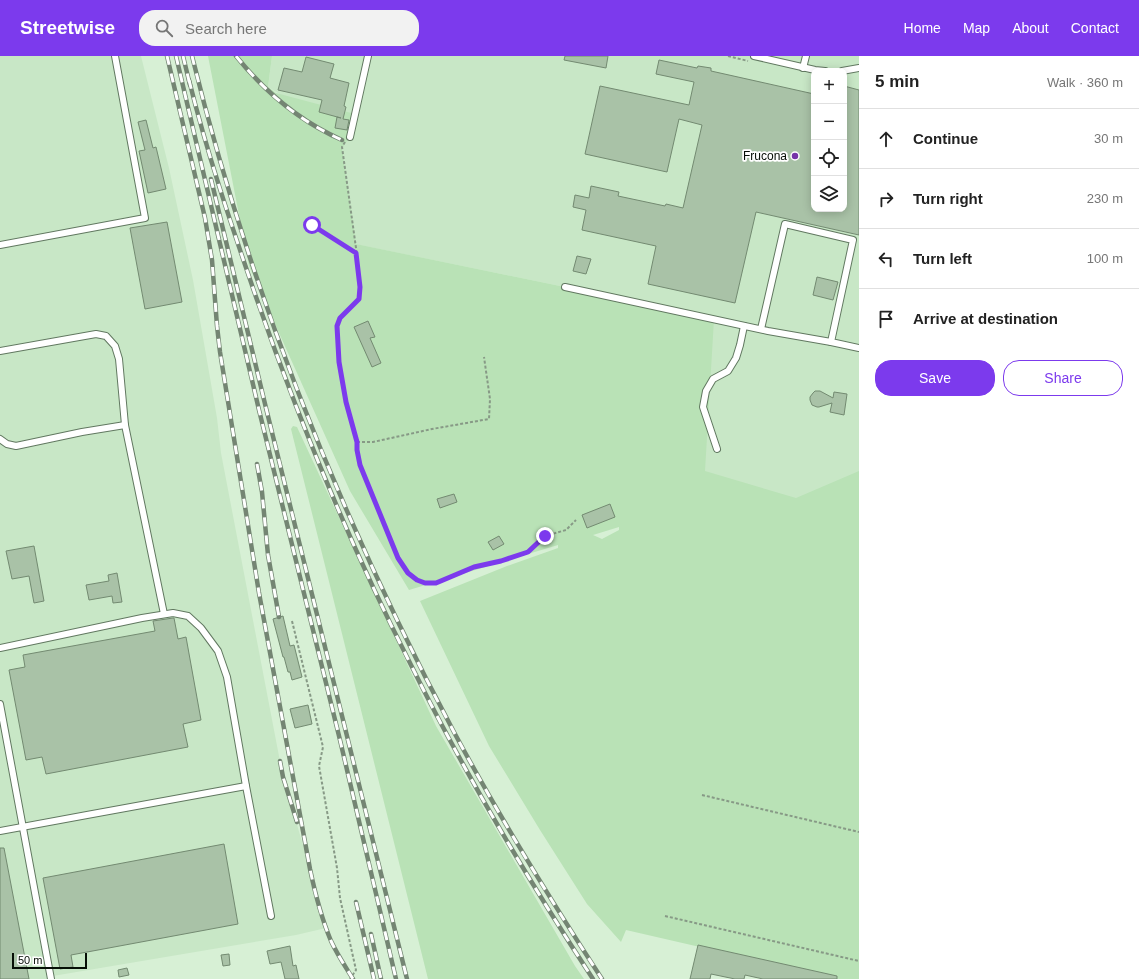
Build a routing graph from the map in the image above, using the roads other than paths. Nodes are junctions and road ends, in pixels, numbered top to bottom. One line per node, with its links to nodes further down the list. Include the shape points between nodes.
1 (115, 56): 10 (lane, via 145,218)
2 (368, 56): 9 (lane)
3 (754, 56): 5 (lane)
4 (806, 56): 5 (lane)
5 (803, 68): 7 (lane)
6 (859, 68): 8 (lane)
7 (811, 69)
8 (847, 70)
9 (350, 137)
10 (0, 245)
11 (565, 287): 12 (lane)
12 (744, 326): 13 (lane); 19 (lane, via 736,358 728,371 713,379 706,391 703,407)
13 (761, 329): 14 (lane); 14 (lane, via 785,224 853,240)
14 (831, 342): 15 (lane)
15 (859, 348)
16 (0, 351): 17 (lane, via 96,334 106,336 115,346 119,359)
17 (125, 426): 18 (lane, via 16,446); 20 (lane)
18 (0, 439)
19 (718, 449)
20 (164, 614): 21 (lane); 23 (lane, via 188,616 201,628 218,651 227,677)
21 (0, 648)
22 (0, 704): 24 (lane)
23 (246, 786): 24 (lane); 26 (lane)
24 (23, 827): 25 (lane); 27 (lane)
25 (0, 831)
26 (271, 916)
27 (51, 979)

